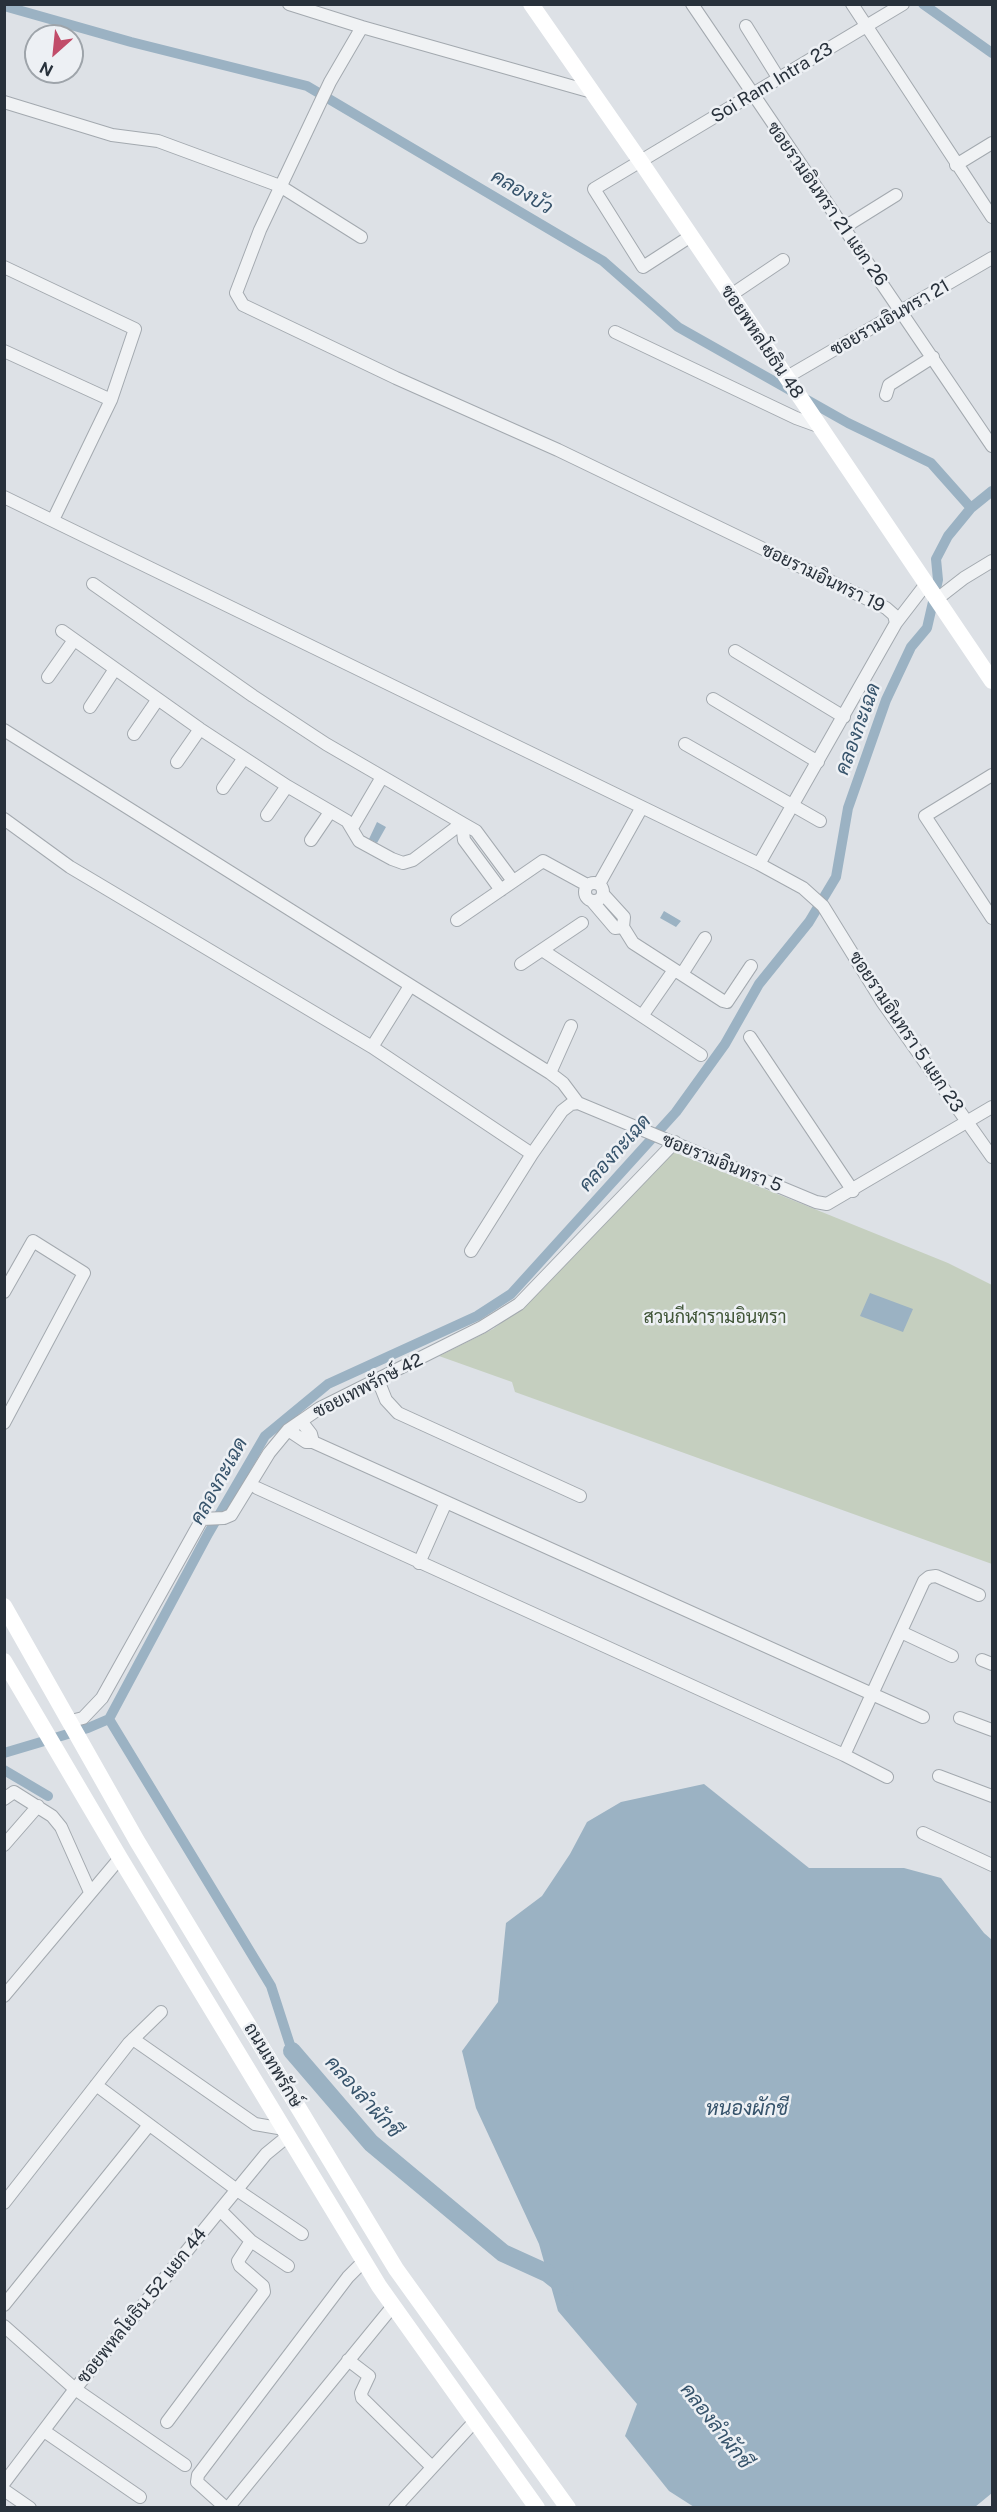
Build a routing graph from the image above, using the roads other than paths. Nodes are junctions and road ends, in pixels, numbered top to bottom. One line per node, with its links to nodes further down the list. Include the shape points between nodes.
1 (289, 4): 8 (street)
2 (531, 4): 10 (main road, ซอยพหลโยธิน 48)
3 (692, 4): 11 (street, ซอยรามอินทรา 21 แยก 26)
4 (852, 4): 7 (street)
5 (903, 4): 7 (street, Soi Ram Intra 23)
6 (746, 26): 9 (street)
7 (866, 26): 9 (street, Soi Ram Intra 23); 15 (street)
8 (362, 27): 10 (street); 16 (street, ซอยรามอินทรา 19, via 330,82)
9 (779, 79): 11 (street, Soi Ram Intra 23)
10 (592, 92): 14 (main road, ซอยพหลโยธิน 48)
11 (752, 96): 14 (street, Soi Ram Intra 23); 19 (street, ซอยรามอินทรา 21 แยก 26)
12 (4, 102): 16 (street, via 112,135 158,141)
13 (993, 143): 15 (street)
14 (641, 162): 20 (main road, ซอยพหลโยธิน 48); 20 (street, Soi Ram Intra 23, via 594,189 643,267)
15 (956, 165): 18 (street)
16 (280, 186): 21 (street); 41 (street, ซอยรามอินทรา 19, via 236,292 243,306 558,450 886,608)
17 (896, 195): 19 (street)
18 (993, 217)
19 (843, 228): 26 (street, ซอยรามอินทรา 21 แยก 26)
20 (691, 236): 25 (main road, ซอยพหลโยธิน 48)
21 (361, 237)
22 (993, 258): 26 (street, ซอยรามอินทรา 21)
23 (783, 260): 25 (street)
24 (4, 267): 32 (street, via 135,329)
25 (731, 295): 30 (main road, ซอยพหลโยธิน 48)
26 (901, 311): 29 (street, ซอยรามอินทรา 21 แยก 26); 30 (street, ซอยรามอินทรา 21)
27 (615, 332): 33 (street, via 796,418)
28 (4, 351): 32 (street)
29 (933, 357): 31 (street, via 890,385); 34 (street, ซอยรามอินทรา 21 แยก 26)
30 (789, 382): 33 (main road, ซอยพหลโยธิน 48)
31 (886, 395)
32 (111, 400): 36 (street)
33 (814, 420): 39 (main road, ซอยพหลโยธิน 48)
34 (993, 446)
35 (4, 497): 36 (street, ซอยรามอินทรา 5 แยก 23)
36 (54, 520): 64 (street, ซอยรามอินทรา 5 แยก 23)
37 (993, 561): 40 (street)
38 (93, 584): 60 (street, via 253,696)
39 (926, 584): 40 (main road, ซอยพหลโยธิน 48); 41 (street)
40 (937, 599): 47 (main road, ซอยพหลโยธิน 48)
41 (896, 623): 51 (street, ซอยรามอินทรา 19)
42 (62, 631): 43 (street)
43 (74, 640): 45 (street); 46 (street)
44 (735, 651): 51 (street)
45 (115, 669): 48 (street); 50 (street)
46 (48, 677)
47 (993, 681)
48 (158, 699): 52 (street); 54 (street)
49 (713, 699): 58 (street)
50 (90, 707)
51 (844, 717): 58 (street, ซอยรามอินทรา 19)
52 (200, 729): 56 (street); 57 (street)
53 (4, 730): 85 (street)
54 (134, 734)
55 (685, 744): 63 (street)
56 (244, 758): 61 (street); 62 (street)
57 (177, 762)
58 (818, 762): 63 (street, ซอยรามอินทรา 19)
59 (993, 775): 76 (street, via 925,816)
60 (382, 777): 69 (street); 70 (street)
61 (287, 786): 65 (street); 66 (street)
62 (223, 788)
63 (793, 804): 68 (street); 72 (street, ซอยรามอินทรา 19)
64 (642, 807): 72 (street, ซอยรามอินทรา 5 แยก 23); 74 (street)
65 (330, 812): 70 (street); 71 (street)
66 (267, 815)
67 (4, 819): 89 (street, via 70,867)
68 (820, 821)
69 (462, 823): 70 (street, via 403,863 359,841); 73 (street, via 476,831); 75 (street, via 465,840)
70 (352, 828)
71 (311, 840)
72 (759, 864): 94 (street, ซอยรามอินทรา 5 แยก 23, via 812,895 823,906 884,1003)
73 (513, 881): 74 (street, via 543,861); 75 (street)
74 (597, 887): 79 (street, via 624,917); 79 (street, via 584,893 615,928)
75 (501, 890): 77 (street)
76 (993, 918)
77 (457, 920)
78 (582, 922): 81 (street)
79 (623, 927): 84 (street, via 633,943)
80 (705, 938): 84 (street)
81 (542, 950): 82 (street); 86 (street)
82 (520, 964)
83 (751, 966): 84 (street, via 727,1002)
84 (678, 972): 86 (street)
85 (410, 986): 89 (street); 91 (street)
86 (642, 1016): 90 (street)
87 (571, 1026): 91 (street)
88 (750, 1037): 98 (street)
89 (372, 1047): 96 (street)
90 (701, 1055)
91 (550, 1073): 92 (street)
92 (578, 1103): 95 (street, ซอยรามอินทรา 5); 96 (street, via 562,1111)
93 (993, 1107): 94 (street, ซอยรามอินทรา 5)
94 (968, 1121): 97 (street, ซอยรามอินทรา 5 แยก 23); 98 (street, ซอยรามอินทรา 5)
95 (675, 1142): 98 (street, ซอยรามอินทรา 5, via 816,1202 827,1204); 101 (street, ซอยเทพรักษ์ 42, via 519,1304)
96 (532, 1154): 99 (street)
97 (993, 1157)
98 (853, 1191)
99 (471, 1251)
100 (4, 1292): 103 (street, via 33,1241 84,1273)
101 (378, 1380): 102 (street, ซอยเทพรักษ์ 42, via 320,1407); 107 (street, via 386,1400 398,1413)
102 (301, 1421): 104 (street, ซอยเทพรักษ์ 42); 105 (street)
103 (4, 1423)
104 (288, 1430): 105 (street, via 306,1442); 118 (street, ซอยเทพรักษ์ 42, via 269,1453 234,1512 224,1518 202,1519 196,1527 102,1698 83,1718)
105 (313, 1442): 108 (street)
106 (256, 1488): 109 (street)
107 (580, 1496)
108 (446, 1502): 109 (street); 115 (street)
109 (419, 1563): 120 (street)
110 (979, 1595): 112 (street, via 936,1576 929,1577)
111 (4, 1606): 118 (main road, ถนนเทพรักษ์)
112 (901, 1632): 113 (street); 115 (street)
113 (952, 1656)
114 (4, 1661): 128 (main road, ถนนเทพรักษ์)
115 (873, 1693): 116 (street); 120 (street)
116 (922, 1717)
117 (960, 1718): 119 (street)
118 (72, 1723): 157 (main road, ถนนเทพรักษ์, via 137,1841 396,2269)
119 (993, 1730)
120 (844, 1755): 122 (street)
121 (939, 1776): 123 (street)
122 (887, 1777)
123 (993, 1796)
124 (4, 1799): 125 (street, via 14,1792)
125 (38, 1806): 127 (street); 130 (street, via 60,1827)
126 (923, 1833): 129 (street)
127 (4, 1845)
128 (120, 1858): 130 (street); 136 (main road, ถนนเทพรักษ์)
129 (993, 1865)
130 (90, 1892): 131 (street)
131 (4, 1996)
132 (161, 2012): 133 (street)
133 (133, 2039): 134 (street); 136 (street, via 255,2124)
134 (96, 2085): 135 (street); 138 (street)
135 (149, 2125): 137 (street); 144 (street)
136 (286, 2132): 137 (street, ซอยพหลโยธิน 52 แยก 44); 142 (main road, ถนนเทพรักษ์)
137 (237, 2190): 139 (street, ซอยพหลโยธิน 52 แยก 44); 140 (street)
138 (4, 2203)
139 (220, 2210): 141 (street); 148 (street, ซอยพหลโยธิน 52 แยก 44)
140 (302, 2234)
141 (251, 2241): 143 (street); 150 (street, via 238,2261 263,2286 264,2292)
142 (364, 2261): 145 (main road, ถนนเทพรักษ์); 159 (street, via 198,2475 197,2482)
143 (288, 2266)
144 (4, 2304)
145 (393, 2306): 147 (street); 149 (main road, ถนนเทพรักษ์)
146 (4, 2326): 148 (street)
147 (348, 2360): 153 (street, via 369,2376 361,2394 364,2400); 159 (street)
148 (75, 2389): 151 (street, ซอยพหลโยธิน 52 แยก 44); 152 (street)
149 (475, 2421): 153 (street); 161 (main road, ถนนเทพรักษ์)
150 (166, 2422)
151 (44, 2431): 154 (street, ซอยพหลโยธิน 52 แยก 44); 156 (street)
152 (185, 2465)
153 (432, 2467): 160 (street)
154 (4, 2483)
155 (4, 2490): 158 (street)
156 (140, 2497)
157 (562, 2504)
158 (30, 2508)
159 (227, 2508)
160 (395, 2508)
161 (537, 2508)

